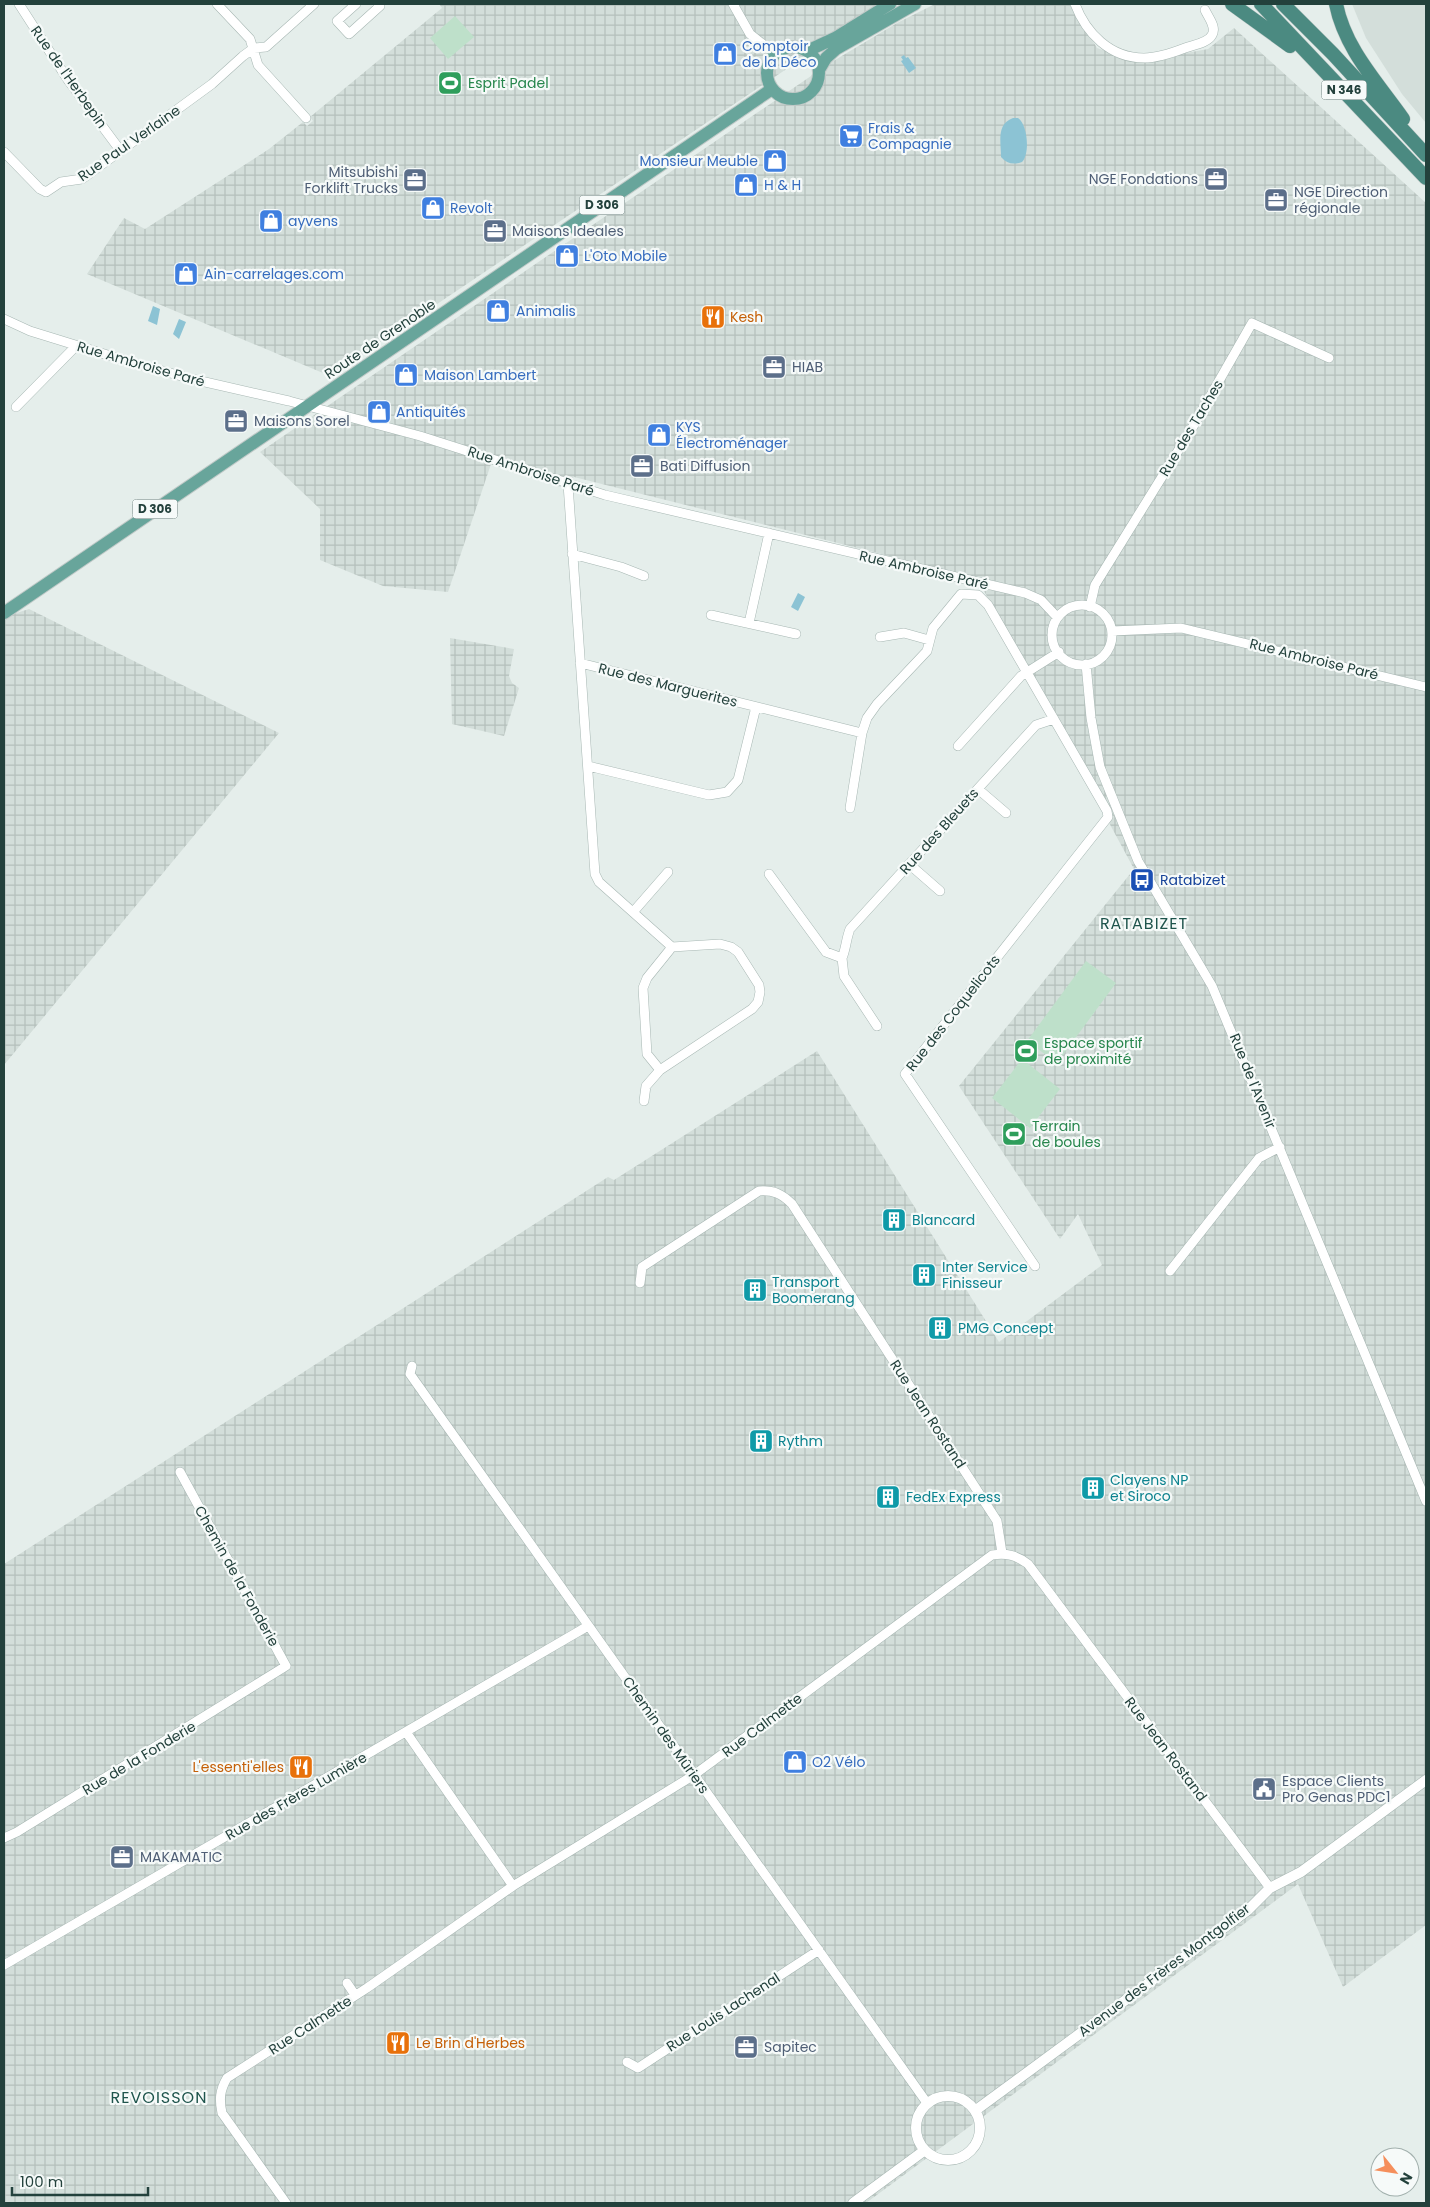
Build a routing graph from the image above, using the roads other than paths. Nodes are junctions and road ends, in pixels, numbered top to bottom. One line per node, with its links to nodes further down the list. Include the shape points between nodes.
1 (19, 4): 22 (street, Rue de l'Herbepin, via 68,80)
2 (217, 4): 15 (street, via 250,39)
3 (314, 4): 15 (street, Rue Paul Verlaine, via 266,47)
4 (356, 4): 5 (street, via 337,20 349,34 380,6)
5 (378, 4)
6 (733, 4): 17 (street, via 750,34)
7 (890, 4): 16 (main road)
8 (915, 4): 18 (main road, via 836,49)
9 (1075, 4): 14 (street, via 1091,34 1102,44 1143,58 1168,54 1208,40 1214,28)
10 (1232, 4): 20 (highway, via 1280,36)
11 (1261, 4): 20 (highway, N 346)
12 (1283, 4): 25 (highway, N 346)
13 (1336, 4): 23 (highway, via 1347,36 1361,62)
14 (1205, 10)
15 (254, 48): 21 (street, via 258,64); 22 (street, Rue Paul Verlaine, via 212,84)
16 (807, 51): 17 (main road, via 791,47); 18 (main road)
17 (775, 54): 19 (main road, via 767,67)
18 (819, 70): 19 (main road, via 814,88 803,97 787,98)
19 (772, 89): 30 (main road, Route de Grenoble / D 306)
20 (1359, 105): 26 (highway, N 346)
21 (306, 118)
22 (120, 150): 24 (street, Rue Paul Verlaine, via 82,179 61,182 46,192)
23 (1426, 151)
24 (4, 152)
25 (1426, 155)
26 (1426, 178)
27 (4, 319): 28 (street, Rue Ambroise Paré)
28 (76, 346): 30 (street, Rue Ambroise Paré, via 192,379); 31 (street)
29 (1329, 358): 36 (street, Rue des Taches, via 1252,323 1095,586)
30 (307, 406): 32 (street, Rue Ambroise Paré, via 420,436); 37 (main road, Route de Grenoble / D 306)
31 (16, 407)
32 (568, 484): 33 (street, Rue Ambroise Paré); 34 (street, Rue des Marguerites)
33 (769, 533): 39 (street, Rue Ambroise Paré, via 1025,593 1041,600); 40 (street)
34 (572, 554): 35 (street); 46 (street, Rue des Marguerites)
35 (644, 576)
36 (1090, 607): 39 (street, via 1068,607); 41 (street, via 1103,614)
37 (4, 613)
38 (711, 615): 40 (street)
39 (1057, 617): 45 (street, via 1053,638)
40 (748, 623): 42 (street)
41 (1112, 631): 47 (street, via 1112,643 1105,655); 49 (street, Rue Ambroise Paré, via 1181,628)
42 (796, 634)
43 (880, 637): 44 (street, via 904,633)
44 (929, 640): 48 (street, via 933,628 961,594 978,595 988,605); 52 (street, via 928,651 876,704)
45 (1059, 652): 47 (street, via 1071,662); 48 (street)
46 (580, 663): 50 (street, Rue des Marguerites); 54 (street, Rue des Marguerites)
47 (1086, 664): 68 (street, Rue de l'Avenir, via 1100,766 1138,861 1212,986)
48 (1027, 672): 51 (street); 53 (street)
49 (1426, 687)
50 (756, 707): 52 (street, Rue des Marguerites); 54 (street, Rue des Marguerites, via 738,780 727,792 709,795)
51 (1054, 719): 55 (street, Rue des Bleuets, via 1036,725); 69 (street, Rue des Coquelicots, via 1108,816 905,1074)
52 (862, 733): 56 (street)
53 (958, 746)
54 (588, 766): 62 (street, via 595,874)
55 (978, 789): 57 (street); 58 (street, Rue des Bleuets)
56 (850, 808)
57 (1006, 813)
58 (909, 864): 61 (street); 64 (street, Rue des Bleuets, via 850,929)
59 (668, 872): 62 (street)
60 (769, 874): 64 (street, via 826,952)
61 (940, 891)
62 (634, 911): 63 (street)
63 (672, 947): 66 (street, via 646,978 643,988 647,1054); 66 (street, via 720,944 731,947 738,952 760,992 752,1010)
64 (842, 958): 65 (street, Rue des Bleuets, via 844,976)
65 (877, 1026)
66 (660, 1070): 67 (street, via 646,1086)
67 (644, 1101)
68 (1280, 1147): 70 (street, via 1259,1158); 74 (street, Rue de l'Avenir)
69 (1035, 1266)
70 (1170, 1271)
71 (640, 1283): 75 (street, Rue Jean Rostand, via 642,1267 760,1191 781,1194 792,1204 997,1521)
72 (412, 1366): 76 (street, Chemin des Mûriers, via 410,1374)
73 (180, 1472): 77 (street, Chemin de la Fonderie, via 286,1666)
74 (1426, 1501)
75 (1002, 1553): 79 (street, Rue Calmette, via 982,1561); 83 (street, Rue Jean Rostand, via 1017,1556 1028,1564)
76 (588, 1626): 78 (street, Rue des Frères Lumière); 79 (street, Chemin des Mûriers)
77 (274, 1675): 81 (street, Rue de la Fonderie)
78 (406, 1732): 82 (street); 85 (street, Rue des Frères Lumière)
79 (694, 1775): 82 (street, Rue Calmette); 84 (street, Chemin des Mûriers)
80 (1426, 1780): 83 (street, Avenue des Frères Montgolfier, via 1301,1872)
81 (4, 1838)
82 (513, 1886): 87 (street, Rue Calmette)
83 (1270, 1888): 90 (street, Avenue des Frères Montgolfier, via 1248,1910)
84 (819, 1950): 88 (street, Rue Louis Lachenal, via 638,2068); 89 (street, Chemin des Mûriers)
85 (4, 1965)
86 (347, 1983): 87 (street)
87 (355, 1995): 92 (street, Rue Calmette, via 227,2078 221,2089 219,2102 222,2113)
88 (627, 2062)
89 (927, 2103): 90 (street, via 948,2095 959,2097); 91 (street, via 916,2126 916,2135)
90 (976, 2110): 91 (street, via 981,2130 978,2141 968,2153 954,2160 944,2160)
91 (925, 2150): 93 (street)
92 (286, 2203)
93 (853, 2203)

